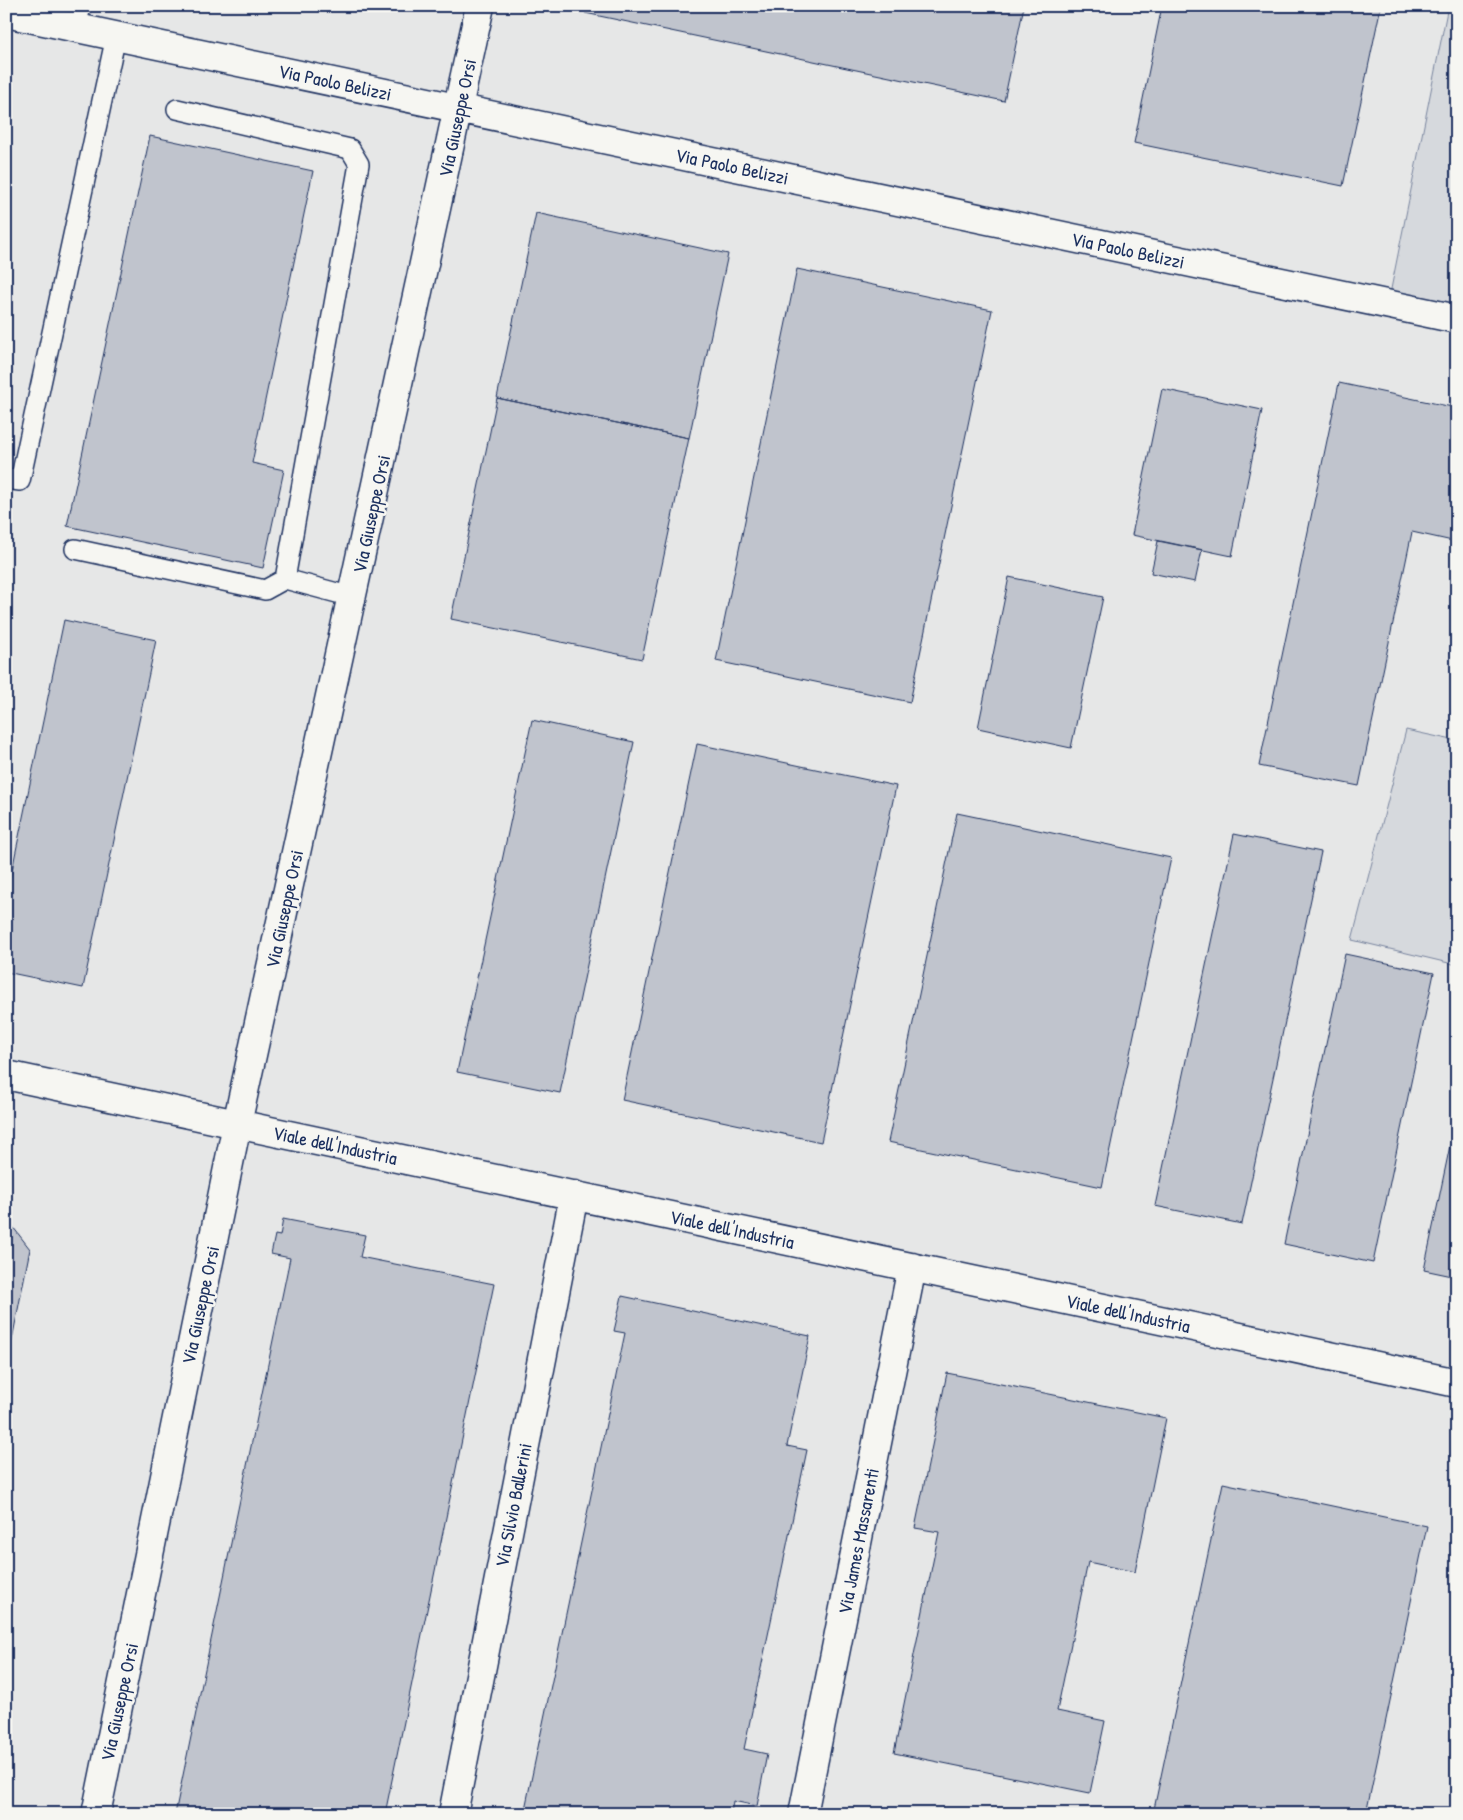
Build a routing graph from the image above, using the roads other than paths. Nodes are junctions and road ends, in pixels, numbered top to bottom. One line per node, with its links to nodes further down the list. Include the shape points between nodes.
1 (480, 6): 6 (street, Via Giuseppe Orsi)
2 (6, 13): 3 (street, Via Paolo Belizzi)
3 (78, 17): 4 (street, Via Paolo Belizzi)
4 (116, 36): 6 (street, Via Paolo Belizzi); 8 (lane, via 20,481)
5 (178, 109): 10 (lane, via 350,149 359,164)
6 (460, 109): 7 (street, Via Paolo Belizzi); 11 (street, Via Giuseppe Orsi)
7 (1457, 319)
8 (6, 479)
9 (75, 549): 10 (lane, via 265,590)
10 (285, 579): 11 (lane)
11 (352, 598): 13 (street, Via Giuseppe Orsi)
12 (6, 1075): 13 (street, Viale dell'Industria)
13 (237, 1124): 14 (street, Viale dell'Industria); 17 (street, Via Giuseppe Orsi)
14 (574, 1195): 15 (street, Viale dell'Industria); 18 (street, Via Silvio Ballerini)
15 (912, 1268): 16 (street, Viale dell'Industria); 19 (street, Via James Massarenti)
16 (1457, 1383)
17 (96, 1814)
18 (453, 1814)
19 (804, 1814)

